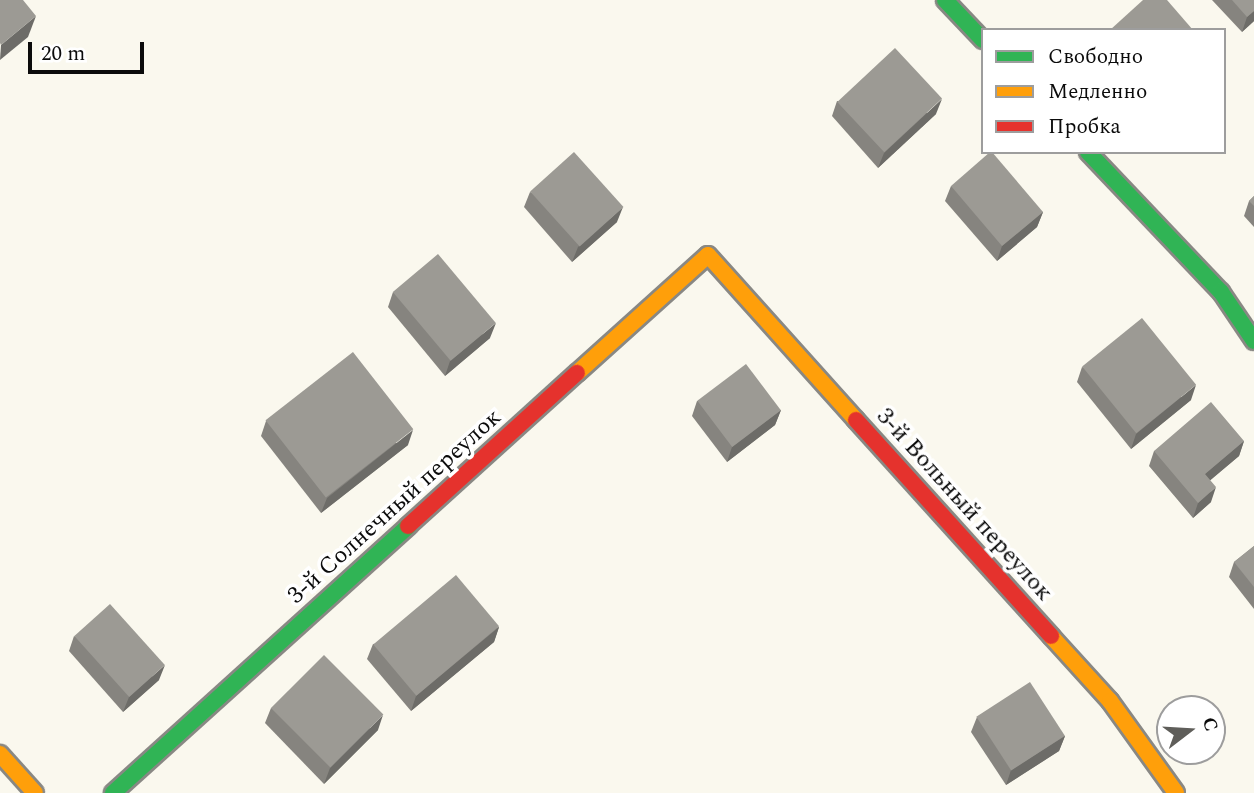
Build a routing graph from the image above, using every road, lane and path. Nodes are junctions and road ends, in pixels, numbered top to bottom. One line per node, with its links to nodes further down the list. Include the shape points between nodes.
1 (945, 0): 2 (street)
2 (981, 38)
3 (1090, 154): 5 (street, via 1221,292)
4 (708, 255): 8 (street, 3-й Солнечный переулок); 9 (street, 3-й Вольный переулок, via 1110,701)
5 (1254, 341)
6 (0, 754): 7 (street)
7 (35, 793)
8 (113, 793)
9 (1176, 793)

